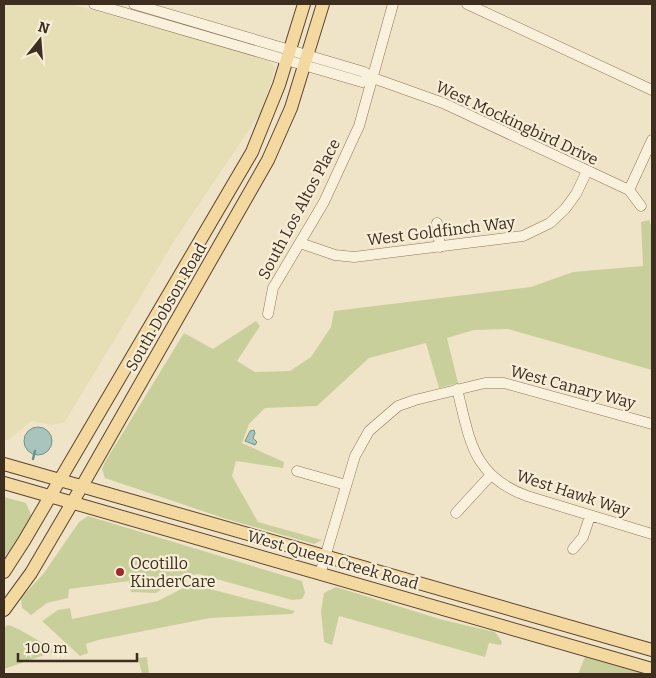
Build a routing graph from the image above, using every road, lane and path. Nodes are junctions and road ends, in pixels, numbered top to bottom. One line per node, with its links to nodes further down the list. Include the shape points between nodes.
1 (94, 4): 8 (street, West Mockingbird Drive)
2 (134, 4): 8 (street, West Mockingbird Drive)
3 (304, 4): 8 (main road, South Dobson Road)
4 (323, 4): 9 (main road, South Dobson Road)
5 (393, 4): 10 (street, South Los Altos Place)
6 (467, 4): 7 (street)
7 (486, 8): 11 (street)
8 (289, 54): 9 (street, West Mockingbird Drive); 25 (main road, South Dobson Road, via 252,152)
9 (307, 60): 10 (street, West Mockingbird Drive, via 362,82); 28 (main road, South Dobson Road, via 284,127 268,160)
10 (373, 78): 13 (street, West Mockingbird Drive, via 443,103); 17 (street, South Los Altos Place, via 359,126 342,167)
11 (652, 90)
12 (652, 140): 14 (street)
13 (587, 171): 14 (street, West Mockingbird Drive); 18 (street, West Goldfinch Way, via 565,209 538,230 518,237)
14 (629, 190): 15 (street, West Mockingbird Drive)
15 (641, 206)
16 (437, 222): 18 (street)
17 (300, 243): 18 (street, West Goldfinch Way, via 335,256 354,257); 19 (street, South Los Altos Place, via 273,288)
18 (440, 247)
19 (268, 314)
20 (458, 389): 21 (street, West Canary Way, via 504,383); 24 (street, West Hawk Way, via 472,446); 27 (street, West Canary Way, via 398,406 382,417 361,441)
21 (652, 424)
22 (4, 464): 25 (main road, West Queen Creek Road)
23 (297, 471): 27 (street)
24 (490, 476): 31 (street); 32 (street, West Hawk Way, via 512,491)
25 (60, 480): 28 (main road, West Queen Creek Road); 29 (main road, South Dobson Road)
26 (4, 483): 29 (main road, West Queen Creek Road)
27 (346, 485): 35 (street, West Canary Way)
28 (82, 486): 30 (main road, South Dobson Road); 35 (main road, West Queen Creek Road)
29 (50, 496): 30 (main road, West Queen Creek Road); 36 (main road, South Dobson Road)
30 (72, 502): 37 (main road, West Queen Creek Road); 38 (main road, South Dobson Road)
31 (456, 514)
32 (590, 516): 33 (street, West Hawk Way); 34 (street, via 583,537)
33 (652, 534)
34 (573, 549)
35 (325, 556): 37 (street, West Canary Way); 40 (main road, West Queen Creek Road)
36 (4, 572)
37 (320, 574): 39 (main road, West Queen Creek Road)
38 (4, 610)
39 (512, 629): 40 (main road, via 529,623 568,634); 42 (main road, West Queen Creek Road)
40 (584, 630): 41 (main road, West Queen Creek Road)
41 (652, 650)
42 (652, 669)

